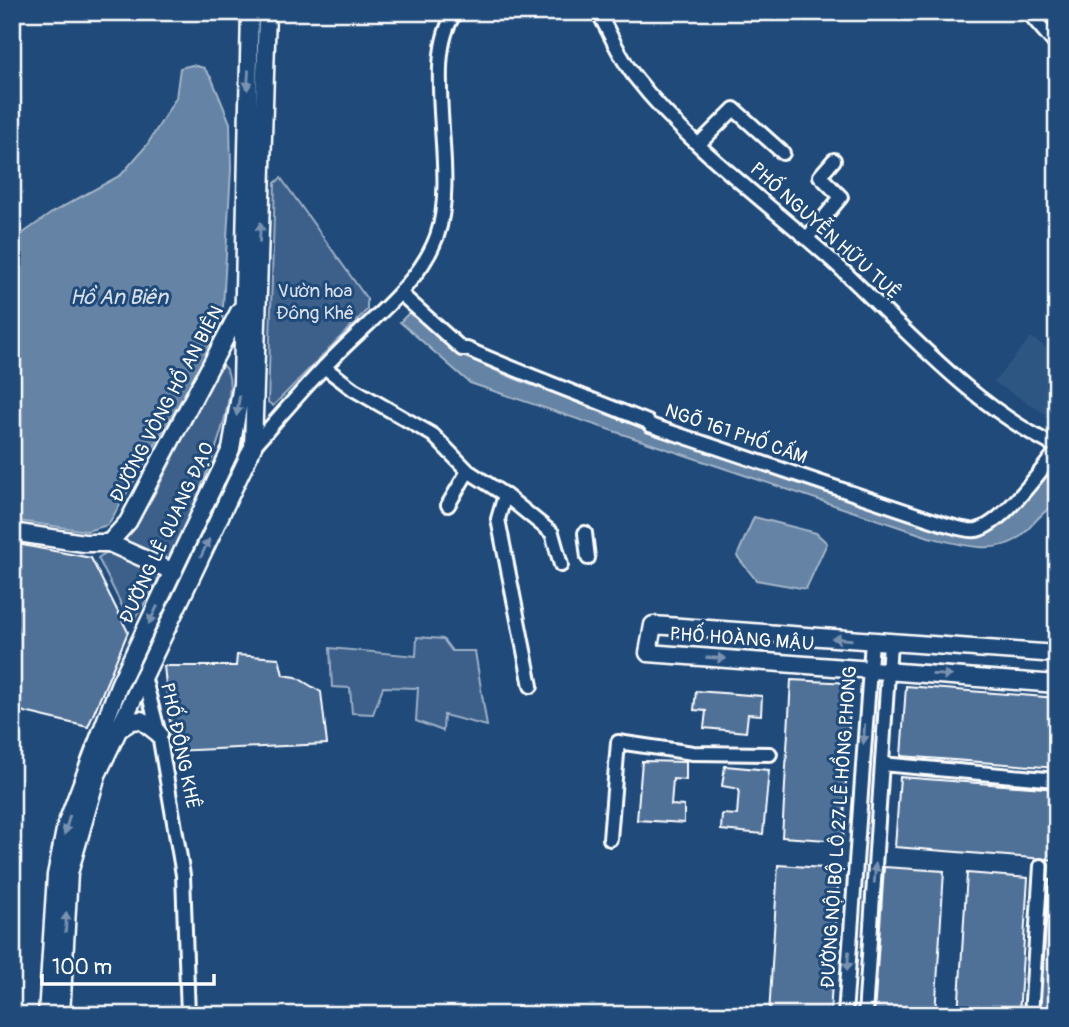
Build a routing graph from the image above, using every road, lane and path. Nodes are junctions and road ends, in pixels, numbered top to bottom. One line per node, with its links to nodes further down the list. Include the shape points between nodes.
1 (250, 12): 13 (street, ĐƯỜNG LÊ QUANG ĐẠO, one-way to 13)
2 (267, 12): 11 (street, one-way to 2)
3 (456, 12): 12 (street, PHỐ ĐÔNG KHÊ, via 441,56 445,205 437,237)
4 (598, 12): 7 (street, PHỐ NGUYỄN HỮU TUỆ, via 634,75)
5 (1028, 12): 6 (street)
6 (1057, 46)
7 (699, 143): 8 (street, via 734,109); 10 (street, PHỐ NGUYỄN HỮU TUỆ)
8 (783, 153)
9 (834, 160): 10 (street, via 820,176 841,197)
10 (807, 238): 17 (street, PHỐ NGUYỄN HỮU TUỆ, via 965,389)
11 (257, 280): 13 (street, ĐƯỜNG VÒNG HỒ AN BIÊN); 15 (street)
12 (400, 293): 14 (street, PHỐ ĐÔNG KHÊ); 17 (street, NGÕ 161 PHỐ CẤM, via 467,357 650,425 944,524 975,531 989,524)
13 (243, 305): 16 (street, ĐƯỜNG LÊ QUANG ĐẠO, one-way to 16, via 242,384); 23 (street, ĐƯỜNG VÒNG HỒ AN BIÊN, via 128,522)
14 (324, 367): 15 (street, PHỐ ĐÔNG KHÊ); 18 (street, via 433,435)
15 (253, 447): 16 (street); 35 (street, PHỐ ĐÔNG KHÊ, one-way to 15)
16 (231, 449): 26 (street, ĐƯỜNG LÊ QUANG ĐẠO)
17 (1057, 449)
18 (468, 471): 19 (street); 20 (street)
19 (505, 495): 25 (street, via 552,533); 37 (street, via 498,519)
20 (449, 505)
21 (12, 532): 23 (street)
22 (585, 533): 24 (street)
23 (109, 543): 26 (street)
24 (587, 558)
25 (561, 565)
26 (174, 572): 32 (street, ĐƯỜNG LÊ QUANG ĐẠO, one-way to 32)
27 (775, 634): 28 (street, PHỐ HOÀNG MẬU, one-way to 27); 31 (street); 31 (street, PHỐ HOÀNG MẬU, one-way to 31, via 653,625 648,653)
28 (872, 641): 29 (street, PHỐ HOÀNG MẬU); 33 (street, ĐƯỜNG NỘI BỘ LÔ 27 LÊ HỒNG PHONG)
29 (890, 643): 30 (street, PHỐ HOÀNG MẬU); 34 (street)
30 (1057, 654)
31 (774, 662): 33 (street, PHỐ HOÀNG MẬU)
32 (128, 667): 35 (street); 45 (street, ĐƯỜNG LÊ QUANG ĐẠO, one-way to 45, via 66,825 56,875)
33 (869, 669): 34 (street, PHỐ HOÀNG MẬU); 48 (street, ĐƯỜNG NỘI BỘ LÔ 27 LÊ HỒNG PHONG, one-way to 48)
34 (888, 671): 36 (street, PHỐ HOÀNG MẬU, one-way to 36); 41 (street)
35 (144, 676): 38 (street); 39 (street, PHỐ ĐÔNG KHÊ)
36 (1057, 684)
37 (531, 686)
38 (118, 730): 39 (street, via 141,720); 46 (street, one-way to 38, via 69,873 97,775)
39 (159, 734): 47 (street, PHỐ ĐÔNG KHÊ, via 183,875)
40 (770, 754): 43 (street, via 693,753 618,742)
41 (882, 764): 42 (street); 49 (street, one-way to 41)
42 (1057, 780)
43 (610, 838)
44 (1041, 866): 50 (street)
45 (47, 1015)
46 (61, 1015)
47 (188, 1015)
48 (845, 1015)
49 (865, 1015)
50 (1031, 1015)

